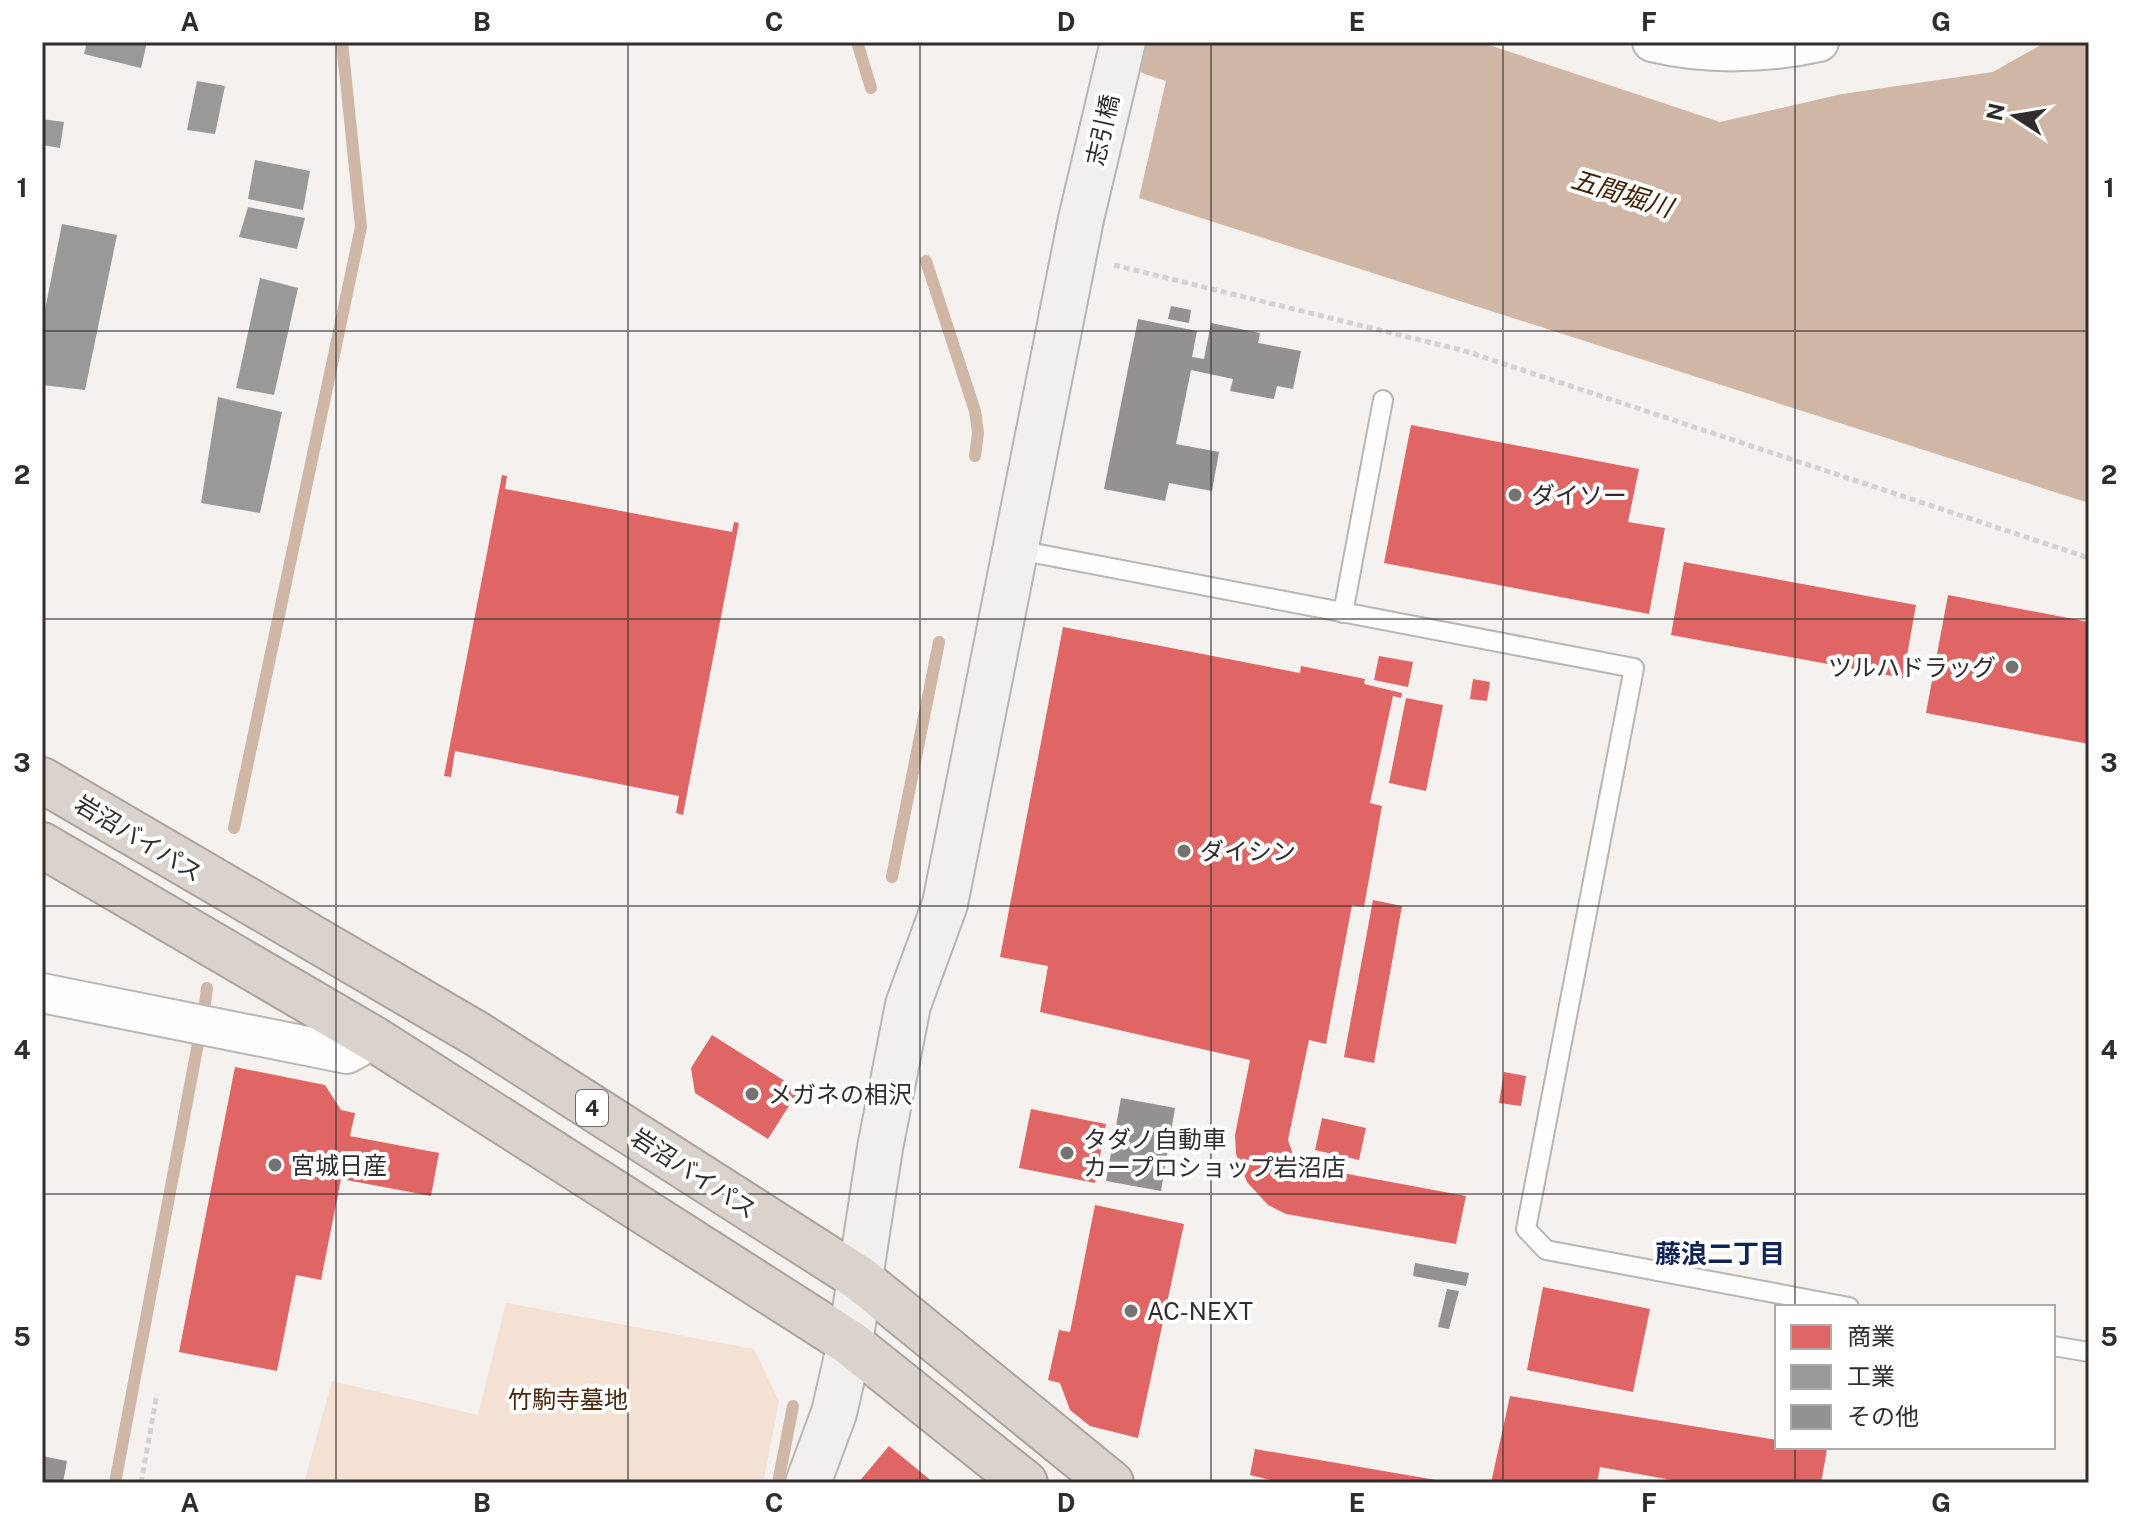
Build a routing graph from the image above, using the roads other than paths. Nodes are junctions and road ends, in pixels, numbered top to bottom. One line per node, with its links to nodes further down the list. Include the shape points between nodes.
1 (1123, 42): 5 (street, 志引橋, via 1077,238)
2 (1652, 42): 3 (street, via 1676,48 1781,50)
3 (1819, 42)
4 (1383, 400): 6 (lane)
5 (1018, 550): 6 (lane); 11 (street, 志引橋, via 945,904 908,1005)
6 (1343, 613): 12 (lane, via 1634,668 1526,1229 1546,1250)
7 (42, 780): 11 (highway, 岩沼バイパス / 4, via 477,1034)
8 (42, 845): 10 (highway, 4)
9 (42, 993): 10 (street, via 347,1054)
10 (374, 1039): 13 (highway, 4)
11 (859, 1278): 13 (street, 志引橋); 18 (highway, 岩沼バイパス / 4)
12 (1838, 1305)
13 (850, 1343): 16 (street, 志引橋, via 834,1413); 17 (highway, 4)
14 (2055, 1346): 15 (lane)
15 (2089, 1352)
16 (808, 1483)
17 (1025, 1483)
18 (1111, 1483)

